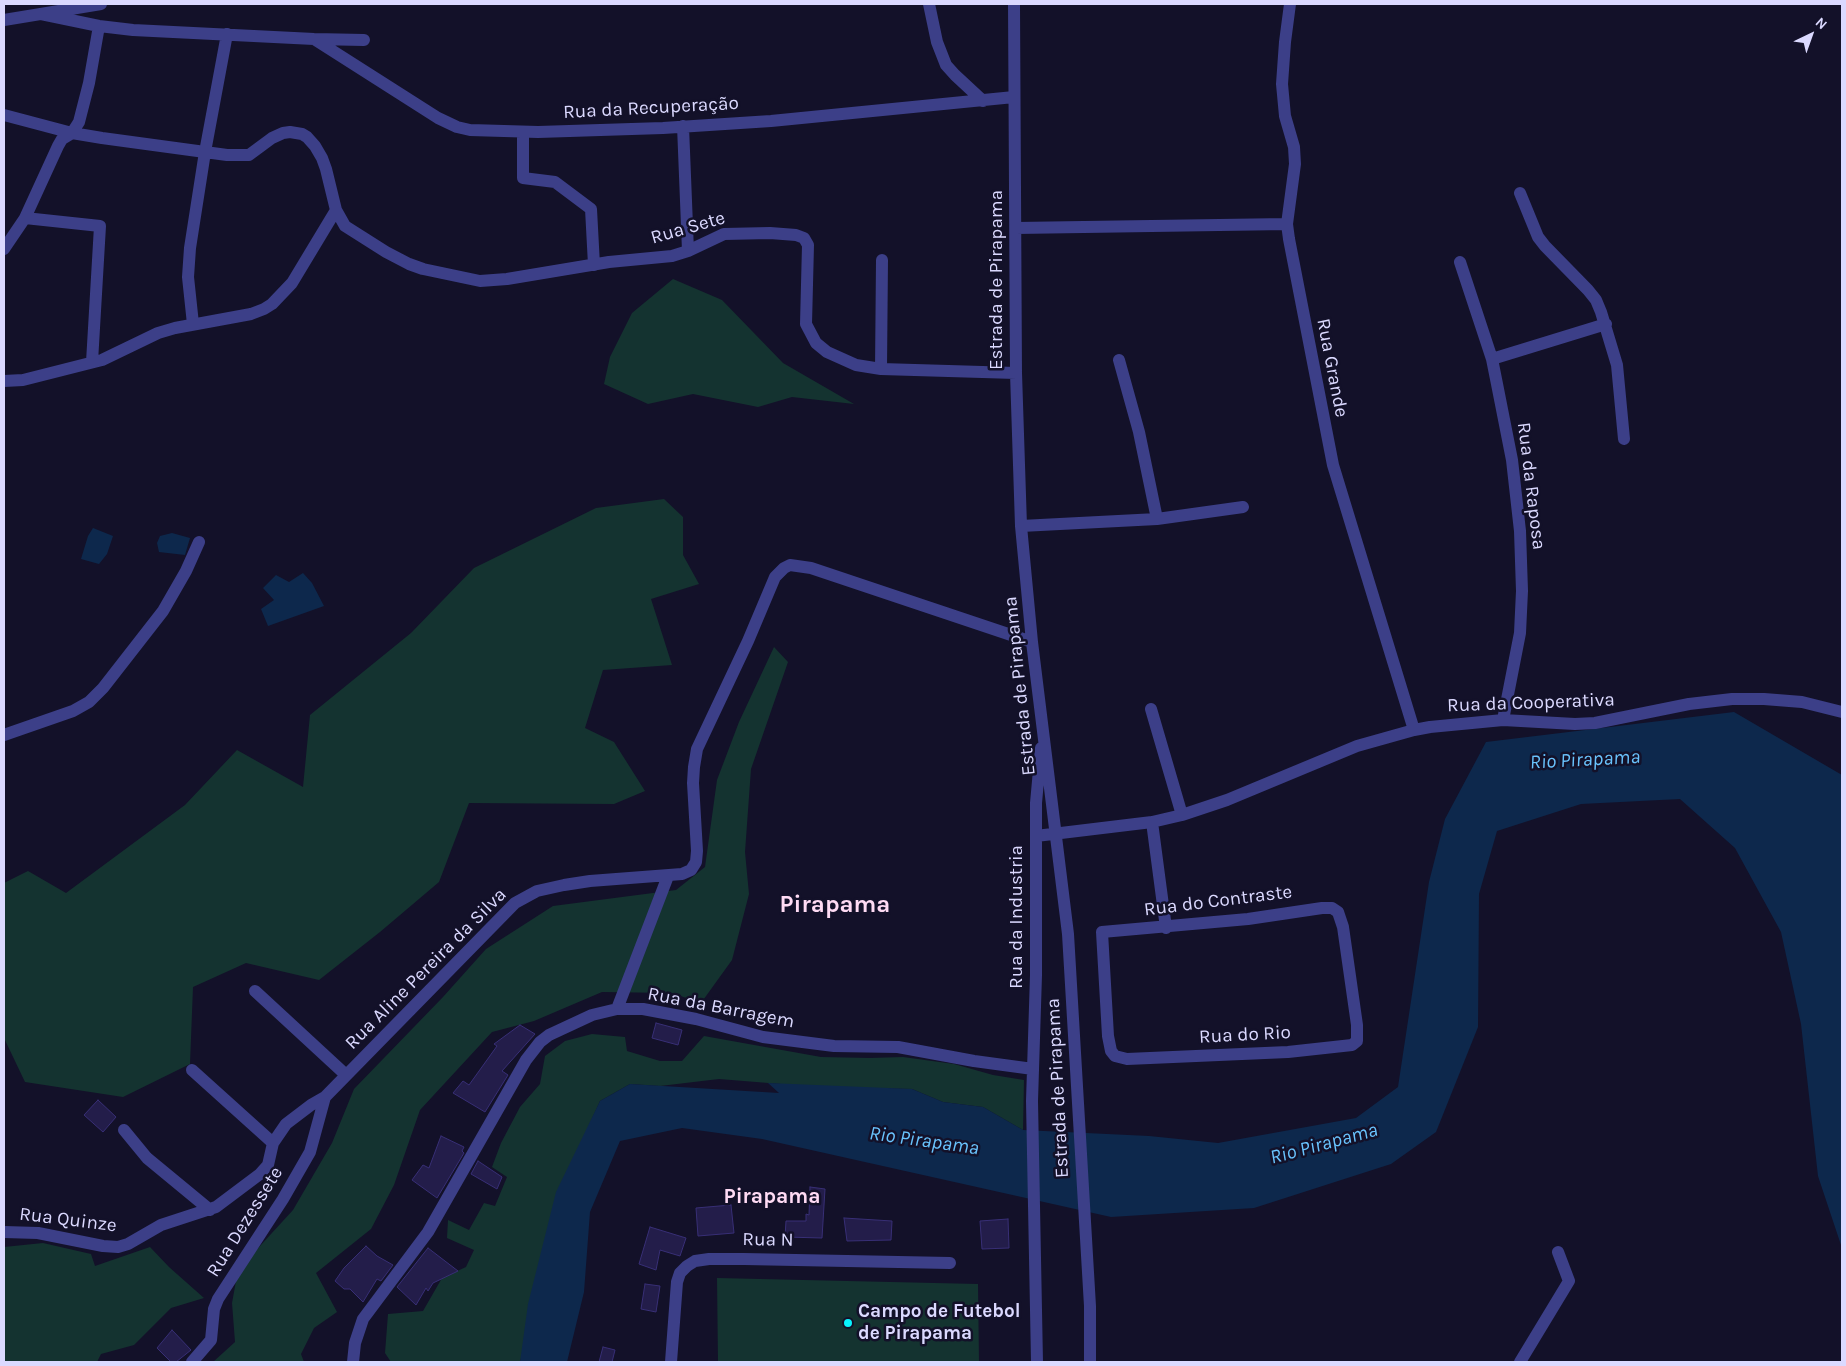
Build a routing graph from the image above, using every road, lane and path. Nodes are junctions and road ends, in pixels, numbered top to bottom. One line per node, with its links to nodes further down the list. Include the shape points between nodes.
1 (101, 4): 5 (street)
2 (930, 4): 12 (street, via 937,42 946,65)
3 (1014, 4): 11 (street, Estrada de Pirapama)
4 (1290, 4): 21 (street, Rua Grande, via 1283,97 1295,164)
5 (41, 14): 6 (street); 7 (street)
6 (4, 20)
7 (98, 26): 8 (street); 15 (street, via 83,110)
8 (227, 34): 9 (street); 17 (street)
9 (314, 39): 10 (street); 16 (street, Rua da Recuperação, via 448,123 470,130)
10 (364, 40)
11 (1014, 97): 12 (street, Rua da Recuperação); 22 (street, Estrada de Pirapama)
12 (983, 101): 14 (street, Rua da Recuperação)
13 (4, 115): 15 (street)
14 (683, 126): 16 (street, Rua da Recuperação); 24 (street)
15 (72, 132): 17 (street); 20 (street, via 58,146)
16 (523, 132): 27 (street, via 523,178 555,182 591,208)
17 (205, 152): 19 (street, via 249,155 283,132 302,134 322,158); 28 (street, via 189,263)
18 (1520, 193): 29 (street, via 1538,237 1596,300)
19 (336, 210): 27 (street, Rua Sete, via 345,226 386,252 423,269 466,279 493,281); 28 (street, via 292,283 272,304 251,314)
20 (25, 218): 23 (street); 32 (street, via 100,226)
21 (1288, 224): 22 (street); 45 (street, Rua Grande, via 1329,450)
22 (1016, 228): 34 (street, Estrada de Pirapama)
23 (4, 249)
24 (688, 251): 27 (street, Rua Sete, via 658,258); 33 (street, Rua Sete, via 724,234 784,234 804,238 809,255 806,324 816,343 856,366)
25 (882, 260): 33 (street)
26 (1460, 262): 30 (street, Rua da Raposa)
27 (594, 264)
28 (193, 324): 32 (street, via 158,333)
29 (1606, 324): 30 (street); 36 (street, via 1617,365)
30 (1492, 359): 44 (street, Rua da Raposa, via 1512,460 1522,558 1520,633)
31 (1119, 360): 38 (street, via 1139,432)
32 (92, 362): 35 (street, via 23,380)
33 (881, 369): 34 (street)
34 (1016, 373): 39 (street, Estrada de Pirapama)
35 (4, 381)
36 (1624, 439)
37 (1244, 507): 38 (street)
38 (1157, 519): 39 (street)
39 (1022, 526): 41 (street, Estrada de Pirapama)
40 (199, 542): 47 (street, via 163,612 89,702 73,711)
41 (1032, 642): 46 (street, Estrada de Pirapama); 52 (street, Rua Aline Pereira da Silva, via 811,568 790,565 780,571 697,749 693,783 696,862 686,873)
42 (1151, 709): 48 (street)
43 (1842, 712): 44 (street, Rua da Cooperativa, via 1802,702 1732,699 1595,723)
44 (1503, 720): 45 (street, Rua da Cooperativa)
45 (1414, 730): 48 (street, Rua da Cooperativa, via 1357,746)
46 (1043, 734): 50 (street, Estrada de Pirapama); 51 (street, Rua da Industria, via 1036,787)
47 (4, 735)
48 (1182, 815): 49 (street, Rua da Cooperativa)
49 (1152, 822): 50 (street, Rua da Cooperativa); 53 (street)
50 (1056, 834): 51 (street, Rua da Cooperativa); 72 (street, Estrada de Pirapama, via 1068,934 1090,1306)
51 (1036, 836): 58 (street, Rua da Industria)
52 (668, 876): 56 (street); 60 (street, Rua Aline Pereira da Silva, via 578,882 526,896)
53 (1166, 928): 54 (street, Rua do Contraste); 57 (street, Rua do Contraste, via 1332,908 1338,912 1343,927 1355,1003 1357,1041)
54 (1102, 932): 57 (street, Rua do Rio, via 1109,1044 1111,1051 1121,1059)
55 (255, 991): 60 (street)
56 (617, 1009): 58 (street, Rua da Barragem, via 670,1013 763,1037 801,1043 898,1047); 69 (street, Rua da Barragem, via 592,1015 549,1035 532,1051 428,1232 363,1319 356,1336)
57 (1352, 1046)
58 (1033, 1069): 71 (street, Rua da Industria)
59 (192, 1070): 63 (street)
60 (346, 1075): 61 (street, Rua Aline Pereira da Silva)
61 (325, 1097): 63 (street, via 291,1119); 68 (street, Rua Dezessete, via 310,1152 218,1299 211,1340)
62 (124, 1130): 64 (street, via 147,1158)
63 (273, 1143): 64 (street, Rua Quinze, via 268,1165 260,1174)
64 (210, 1210): 65 (street, Rua Quinze, via 161,1225 118,1247 38,1233)
65 (4, 1232)
66 (1558, 1252): 73 (street, via 1570,1281)
67 (950, 1263): 70 (street, Rua N, via 695,1261 680,1273 677,1282)
68 (195, 1361)
69 (353, 1362)
70 (671, 1362)
71 (1037, 1362)
72 (1090, 1362)
73 (1520, 1362)

